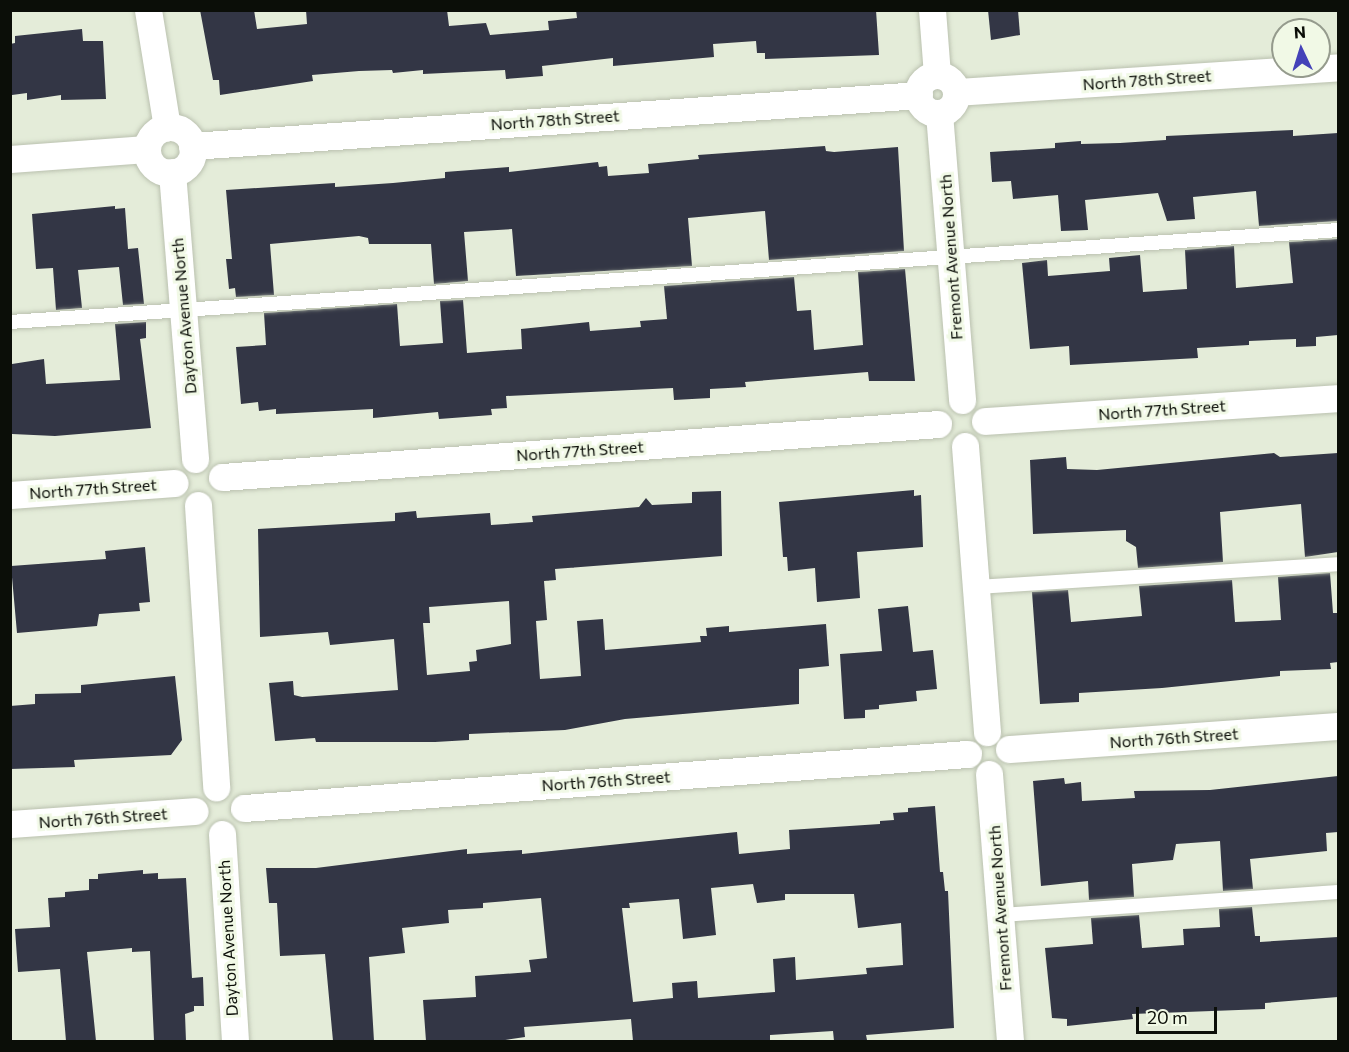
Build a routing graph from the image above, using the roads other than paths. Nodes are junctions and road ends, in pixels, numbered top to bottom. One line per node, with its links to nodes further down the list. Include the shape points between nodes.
1 (148, 10): 7 (street)
2 (932, 10): 4 (street)
3 (1338, 67): 4 (street, North 78th Street)
4 (946, 84): 5 (street, via 925,80); 6 (street, via 954,104)
5 (918, 95): 6 (street, via 927,110); 8 (street, North 78th Street)
6 (939, 113): 13 (street, Fremont Avenue North)
7 (167, 127): 8 (street, via 185,132); 9 (street, via 151,136)
8 (192, 146): 11 (street, via 189,161)
9 (147, 149): 10 (street); 11 (street, via 155,167)
10 (10, 159)
11 (172, 172): 14 (street, Dayton Avenue North)
12 (1338, 230): 13 (lane)
13 (951, 257): 14 (lane); 17 (street, Fremont Avenue North)
14 (184, 309): 15 (lane); 21 (street, Dayton Avenue North)
15 (10, 322)
16 (1338, 398): 18 (street, North 77th Street)
17 (962, 400): 18 (street, via 979,408); 19 (street, via 944,408)
18 (985, 421): 20 (street, via 981,436)
19 (938, 424): 20 (street, via 948,442); 22 (street, North 77th Street)
20 (965, 446): 27 (street)
21 (195, 459): 22 (street, via 213,464); 23 (street, via 179,469)
22 (222, 477): 25 (street, via 215,499)
23 (175, 483): 24 (street, North 77th Street); 25 (street, via 181,498)
24 (10, 495)
25 (198, 505): 33 (street)
26 (1338, 564): 27 (lane)
27 (975, 587): 29 (street)
28 (1338, 726): 30 (street, North 76th Street)
29 (987, 732): 30 (street, via 1000,735); 31 (street, via 974,738)
30 (1009, 749): 32 (street, via 1005,766)
31 (968, 754): 32 (street, via 974,768); 34 (street, North 76th Street)
32 (989, 774): 39 (street, Fremont Avenue North)
33 (216, 787): 34 (street, via 235,793); 35 (street, via 200,796)
34 (244, 808): 37 (street, via 236,827)
35 (195, 811): 36 (street, North 76th Street); 37 (street, via 207,831)
36 (10, 824)
37 (222, 834): 40 (street, Dayton Avenue North)
38 (1338, 892): 39 (lane)
39 (1001, 915): 41 (street, Fremont Avenue North)
40 (235, 1041)
41 (1010, 1041)

